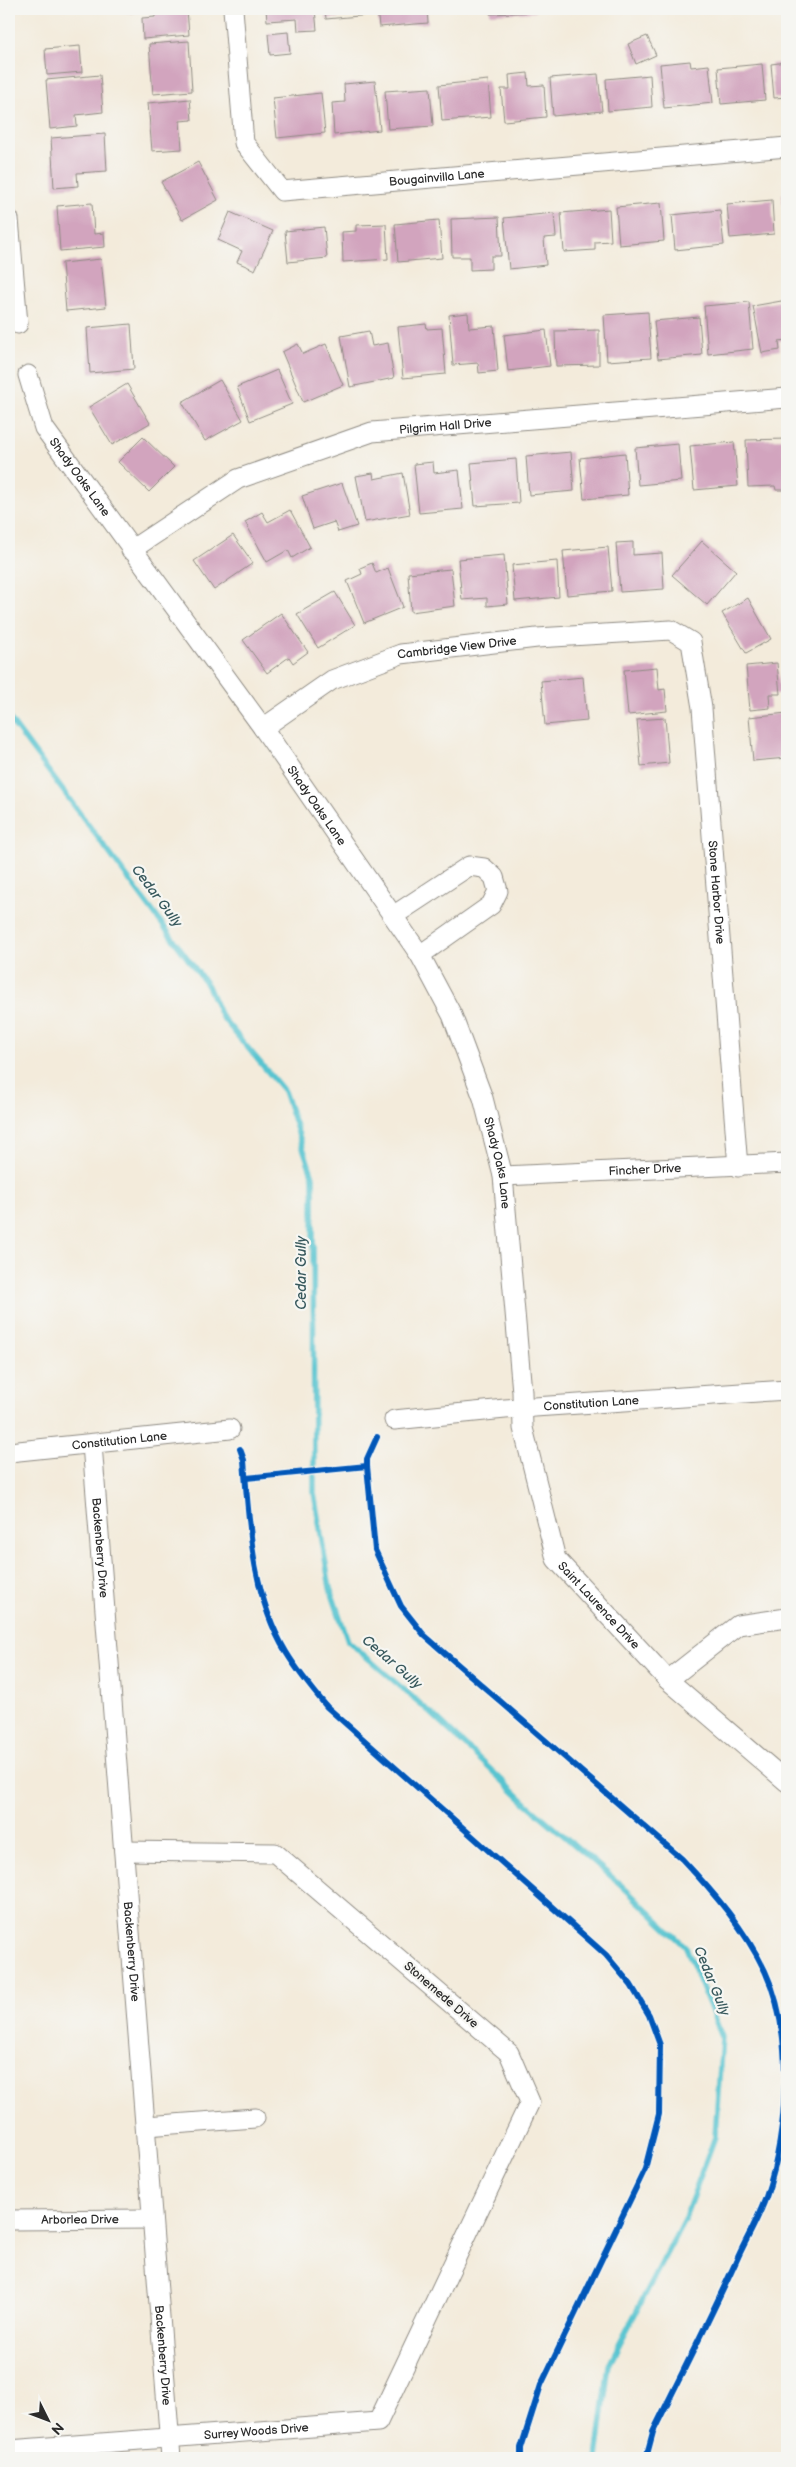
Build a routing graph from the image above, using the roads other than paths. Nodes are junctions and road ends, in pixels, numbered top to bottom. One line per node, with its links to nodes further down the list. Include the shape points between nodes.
1 (233, 9): 2 (street, Bougainvilla Lane, via 244,143 282,191)
2 (787, 147)
3 (9, 219): 4 (street)
4 (18, 324)
5 (28, 375): 7 (street, Shady Oaks Lane, via 44,428)
6 (787, 398): 7 (street, Pilgrim Hall Drive, via 372,432 238,478)
7 (131, 550): 9 (street, Shady Oaks Lane)
8 (671, 630): 9 (street, Cambridge View Drive, via 537,638 401,654 332,680); 13 (street, Stone Harbor Drive, via 691,642 702,708)
9 (263, 728): 10 (street, Shady Oaks Lane)
10 (393, 916): 11 (street, Shady Oaks Lane); 11 (street, via 469,866 484,868 494,877 498,890 491,905)
11 (420, 954): 14 (street, Shady Oaks Lane, via 452,1015 473,1070)
12 (787, 1163): 13 (street, Fincher Drive)
13 (738, 1167): 14 (street, Fincher Drive)
14 (503, 1176): 15 (street, Shady Oaks Lane)
15 (511, 1279): 17 (street, Saint Laurence Drive, via 522,1392)
16 (787, 1390): 17 (street, Constitution Lane)
17 (520, 1408): 18 (street, Constitution Lane); 23 (street, Saint Laurence Drive, via 556,1559)
18 (394, 1420)
19 (230, 1429): 20 (street, Constitution Lane)
20 (92, 1444): 21 (street, Constitution Lane); 25 (street, Backenberry Drive)
21 (9, 1452)
22 (787, 1618): 23 (street, via 738,1625)
23 (668, 1680): 24 (street, Saint Laurence Drive)
24 (787, 1782)
25 (124, 1851): 27 (street, Backenberry Drive); 30 (street, Stonemede Drive, via 275,1853 509,2053 530,2102)
26 (255, 2118): 27 (street)
27 (146, 2126): 28 (street, Backenberry Drive)
28 (152, 2219): 29 (street, Arborlea Drive); 31 (street, Backenberry Drive)
29 (9, 2220)
30 (433, 2308): 31 (street, Surrey Woods Drive, via 378,2422)
31 (169, 2438): 32 (street, Surrey Woods Drive); 33 (street, Backenberry Drive)
32 (9, 2450)
33 (171, 2458)

